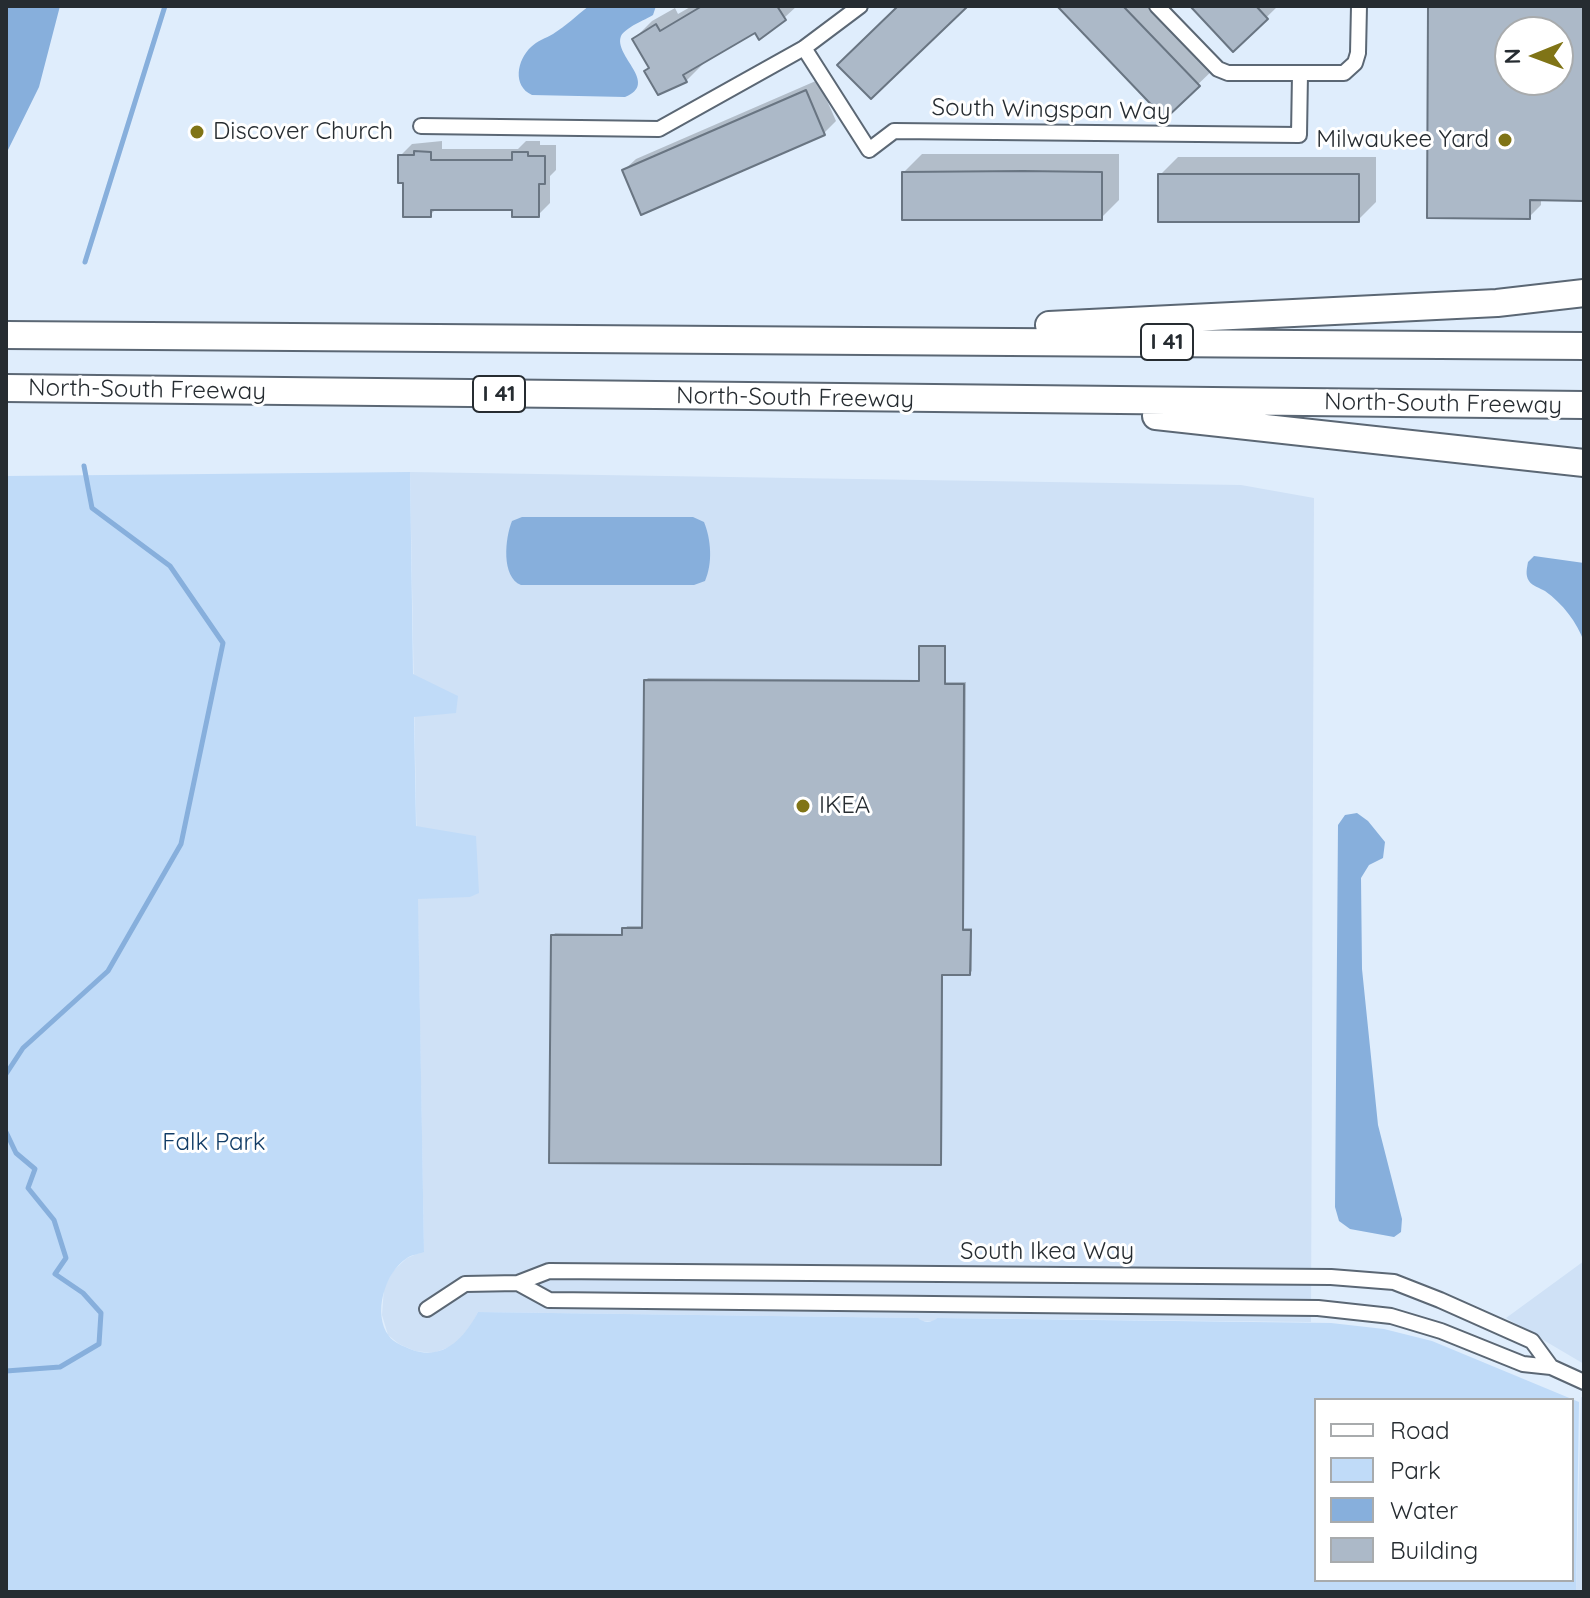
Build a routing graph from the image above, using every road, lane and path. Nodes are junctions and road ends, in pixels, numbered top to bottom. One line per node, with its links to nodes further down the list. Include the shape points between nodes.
1 (860, 6): 4 (street)
2 (1157, 6): 5 (street, via 1218,69)
3 (1359, 6): 5 (street, via 1355,63 1344,73)
4 (804, 48): 5 (street, South Wingspan Way, via 869,150 894,131 1299,135); 6 (street, via 659,129)
5 (1300, 74)
6 (421, 126)
7 (1584, 293): 9 (highway, via 1407,308)
8 (6, 335): 9 (highway, I 41)
9 (749, 338): 10 (highway, I 41)
10 (1584, 346)
11 (6, 388): 12 (highway, North-South Freeway / I 41)
12 (993, 400): 13 (highway, North-South Freeway / I 41); 14 (highway)
13 (1584, 405)
14 (1584, 463)
15 (518, 1283): 16 (street, South Ikea Way, via 465,1284); 17 (street, South Ikea Way, via 549,1300 1318,1308 1391,1316 1523,1364); 17 (street, South Ikea Way, via 549,1271 1284,1276 1394,1282 1532,1341)
16 (427, 1309)
17 (1551, 1367): 18 (street, South Ikea Way)
18 (1584, 1382)

